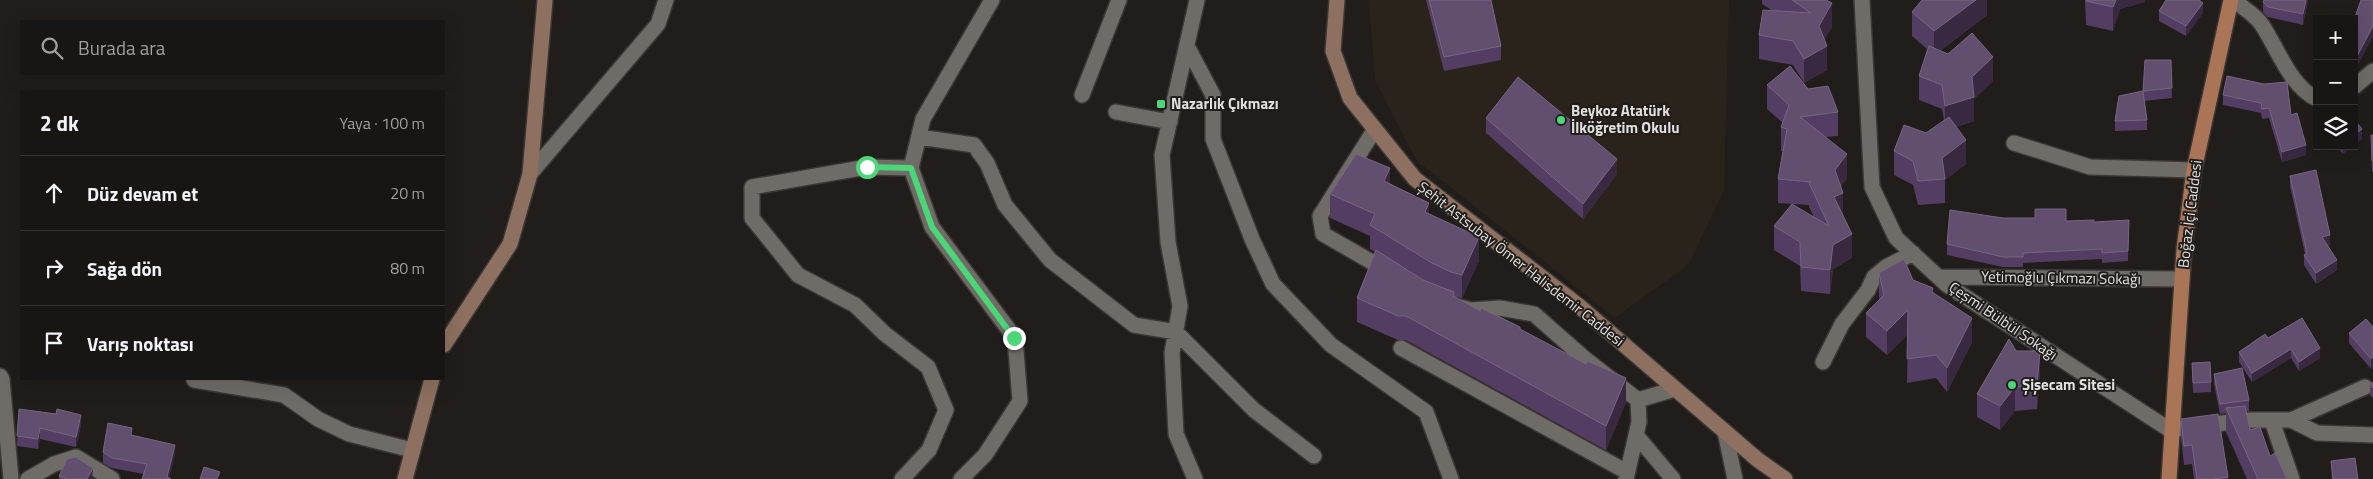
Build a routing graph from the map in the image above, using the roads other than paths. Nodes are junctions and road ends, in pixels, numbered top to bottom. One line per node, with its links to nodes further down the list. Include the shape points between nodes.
1 (545, 0): 21 (street)
2 (666, 0): 21 (street, via 658,24)
3 (992, 0): 17 (street, via 923,118)
4 (1119, 0): 12 (street)
5 (1196, 0): 9 (street)
6 (1337, 0): 16 (street, Şehit Astsubay Ömer Halisdemir Caddesi, via 1333,51 1350,98)
7 (1862, 0): 22 (street, Çeşmi Bülbül Sokağı, via 1872,187 1896,238)
8 (2232, 0): 13 (street, via 2261,23 2277,53 2306,94); 20 (main road, Boğaz İçi Caddesi)
9 (1187, 46): 15 (street); 53 (street, via 1213,96 1213,139 1272,284 1332,345 1426,412)
10 (2373, 71): 11 (street)
11 (2358, 83)
12 (1082, 95)
13 (2313, 97)
14 (1116, 112): 15 (street)
15 (1170, 122): 27 (street, via 1162,155 1168,242 1180,306)
16 (1375, 129): 25 (street, via 1320,216 1322,234); 35 (street, Şehit Astsubay Ömer Halisdemir Caddesi, via 1415,179 1578,306)
17 (919, 137): 19 (street); 27 (street, via 974,145 987,163 1005,205 1050,260 1134,325)
18 (2014, 143): 20 (street, via 2090,167)
19 (911, 168): 50 (street, via 867,167 752,187 752,218 798,275 855,305 885,334 928,366 946,410 929,450); 51 (street, via 932,227 1014,338 1020,401 985,455)
20 (2194, 170): 24 (main road, Boğaz İçi Caddesi)
21 (530, 174): 28 (street, via 510,244)
22 (1913, 253): 23 (street, Çeşmi Bülbül Sokağı); 30 (street, via 1874,277 1842,324)
23 (1940, 277): 24 (street, Yetimoğlu Çıkmazı Sokağı); 39 (street, Çeşmi Bülbül Sokağı, via 1947,285)
24 (2182, 279): 39 (main road, Boğaz İçi Caddesi)
25 (1405, 282)
26 (1441, 302): 36 (street, via 1471,310 1500,308 1534,314)
27 (1176, 332): 44 (street, via 1254,410); 52 (street, via 1172,353 1176,434)
28 (445, 343)
29 (1401, 348): 45 (street)
30 (1823, 362)
31 (1, 378): 46 (street)
32 (194, 380): 43 (street, via 284,395 318,419 349,434)
33 (432, 380): 43 (street)
34 (2365, 388): 37 (street)
35 (1675, 389): 36 (street); 40 (street, Şehit Astsubay Ömer Halisdemir Caddesi)
36 (1638, 400): 41 (street, via 1640,422)
37 (2291, 420): 38 (street); 42 (street, via 2317,433)
38 (2272, 421): 39 (street, via 2246,420); 58 (street)
39 (2170, 430): 57 (main road, Boğaz İçi Caddesi)
40 (1724, 432): 55 (street); 56 (street, Şehit Astsubay Ömer Halisdemir Caddesi)
41 (1636, 435): 45 (street); 54 (street)
42 (2373, 435)
43 (412, 450): 49 (street)
44 (1314, 456)
45 (1627, 476)
46 (11, 479)
47 (28, 479): 48 (street, via 54,464 76,457)
48 (112, 479)
49 (405, 479)
50 (902, 479)
51 (961, 479)
52 (1195, 479)
53 (1451, 479)
54 (1673, 479)
55 (1735, 479)
56 (1785, 479)
57 (2169, 479)
58 (2292, 479)

